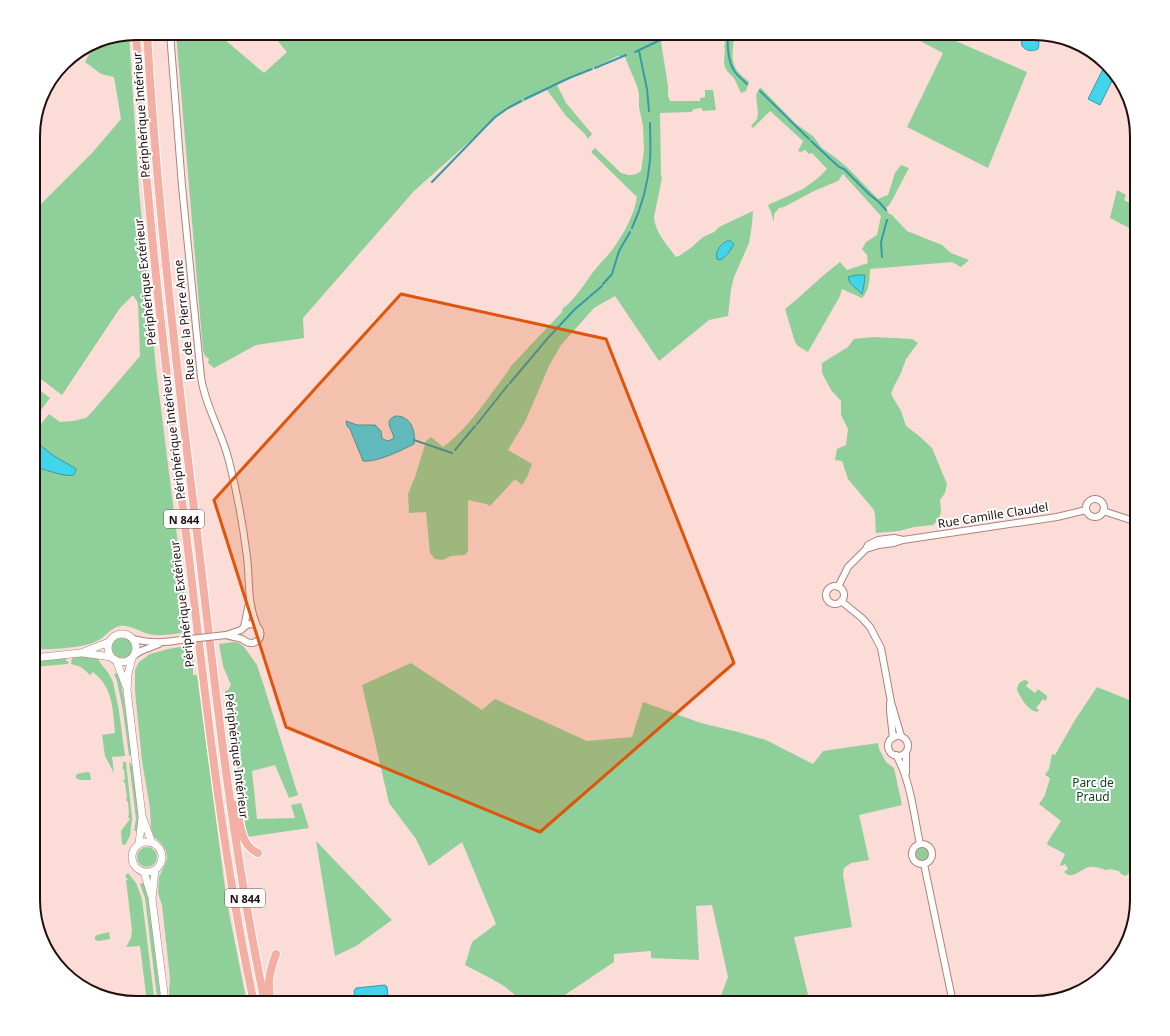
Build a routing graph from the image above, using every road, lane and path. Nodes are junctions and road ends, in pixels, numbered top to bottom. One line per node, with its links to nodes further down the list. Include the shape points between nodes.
1 (136, 40): 40 (highway, Périphérique Extérieur / N 844, via 149,205 171,416 216,784 240,935)
2 (148, 40): 28 (highway, Périphérique Intérieur / N 844, via 168,291)
3 (170, 40): 8 (street, Rue de la Pierre Anne, via 199,365 205,396 229,461 247,558)
4 (1086, 510): 5 (street, via 1089,515 1095,517); 5 (street, via 1088,502 1095,499 1102,503); 7 (street, Rue Camille Claudel, via 1057,517 903,540 866,549 848,567)
5 (1103, 511): 6 (street)
6 (1130, 520)
7 (838, 587): 9 (street, via 844,594); 9 (street, via 829,588 826,597 832,604)
8 (249, 599): 10 (street, Rue de la Pierre Anne); 11 (street, Rue de la Pierre Anne)
9 (841, 601): 22 (street, via 862,618 877,638)
10 (257, 626): 11 (street, via 249,624); 14 (street, via 261,634 257,641 249,643)
11 (242, 628): 12 (street); 14 (street)
12 (226, 635): 14 (street); 16 (street, bridge)
13 (131, 638): 15 (main road, via 126,634 119,634); 16 (street, via 152,643); 19 (main road, via 136,646)
14 (243, 640)
15 (109, 642): 17 (main road); 20 (main road, via 108,650)
16 (166, 642): 19 (street)
17 (81, 653): 18 (main road); 20 (main road)
18 (40, 657)
19 (132, 657): 20 (main road, via 120,662); 21 (main road)
20 (113, 658): 21 (main road)
21 (127, 690): 29 (main road)
22 (891, 702): 23 (street); 24 (street)
23 (901, 736): 24 (street); 25 (street, via 908,742)
24 (893, 738): 26 (street, via 889,748)
25 (906, 752): 26 (street); 27 (street)
26 (896, 755): 27 (street)
27 (906, 779): 32 (street)
28 (229, 791): 33 (highway, via 245,842); 41 (highway, Périphérique Intérieur / N 844, via 246,905)
29 (142, 816): 30 (main road); 31 (main road)
30 (139, 844): 31 (main road); 36 (main road, via 133,851 132,859 137,869)
31 (152, 844): 35 (main road, via 158,848 162,857)
32 (920, 844): 34 (street, via 914,849 912,856 916,863); 34 (street, via 928,846 932,852 931,859)
33 (258, 853)
34 (924, 864): 43 (street)
35 (155, 870): 36 (main road); 37 (main road)
36 (144, 872): 37 (main road)
37 (152, 899): 39 (main road)
38 (276, 954): 42 (highway, via 269,972)
39 (164, 996)
40 (253, 996)
41 (264, 996)
42 (269, 996)
43 (952, 996)

